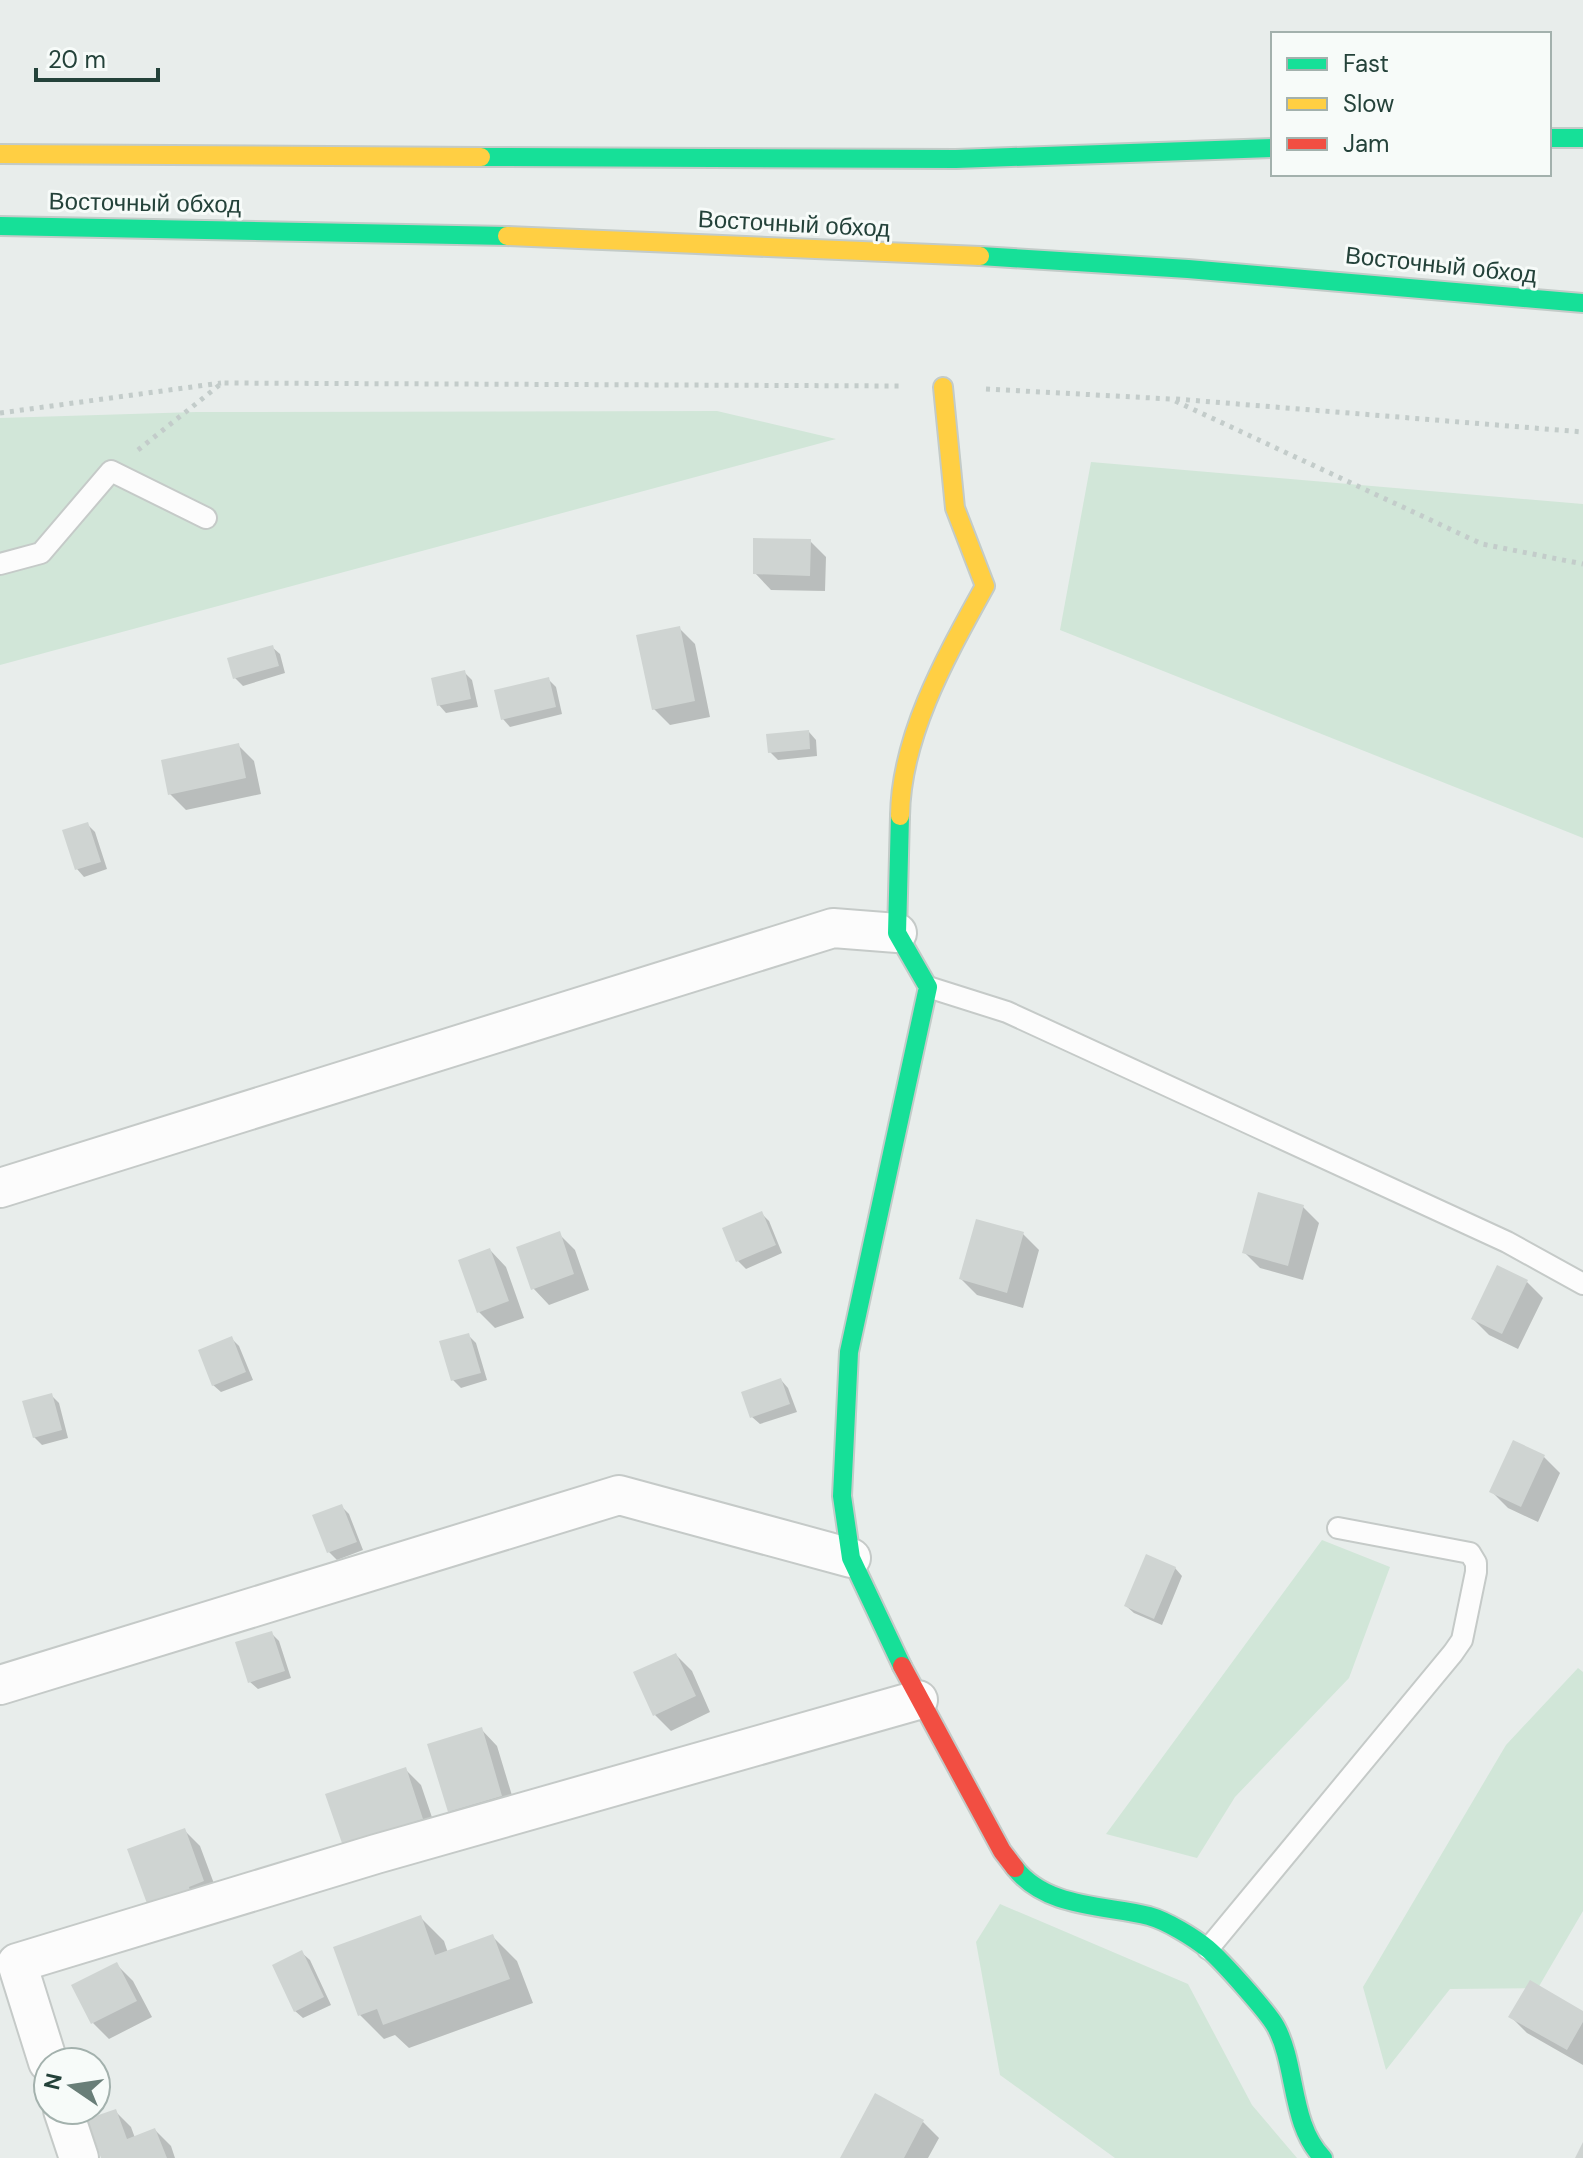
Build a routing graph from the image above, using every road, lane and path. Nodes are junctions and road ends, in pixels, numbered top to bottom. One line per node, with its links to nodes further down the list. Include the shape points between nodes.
1 (1551, 138): 2 (main road)
2 (1583, 138)
3 (1271, 148): 4 (main road, Восточный обход, via 941,159)
4 (0, 154)
5 (0, 226): 6 (main road, Восточный обход, via 507,233 1368,281)
6 (1583, 303)
7 (222, 383): 8 (path); 10 (path); 12 (path)
8 (943, 387): 9 (path); 16 (main road, via 955,508 985,586 931,685 900,795)
9 (1171, 399): 11 (path); 15 (path, via 1482,544)
10 (0, 413)
11 (1583, 432)
12 (111, 471): 13 (lane); 14 (lane, via 41,553)
13 (206, 518)
14 (0, 564)
15 (1583, 564)
16 (897, 933): 17 (main road); 18 (street, via 833,928)
17 (928, 987): 19 (lane, via 1007,1012 1507,1242); 21 (main road, via 849,1352 842,1496)
18 (0, 1188)
19 (1583, 1284)
20 (1338, 1528): 24 (lane, via 1470,1553 1476,1572 1462,1640)
21 (851, 1558): 22 (street, via 619,1495); 23 (main road)
22 (0, 1685)
23 (918, 1700): 24 (main road, via 1002,1851 1026,1882 1062,1900 1153,1917); 25 (street, via 376,1854 17,1963)
24 (1208, 1949): 28 (main road, via 1276,2027 1298,2104)
25 (43, 2046)
26 (68, 2126): 27 (street)
27 (79, 2158)
28 (1323, 2158)

